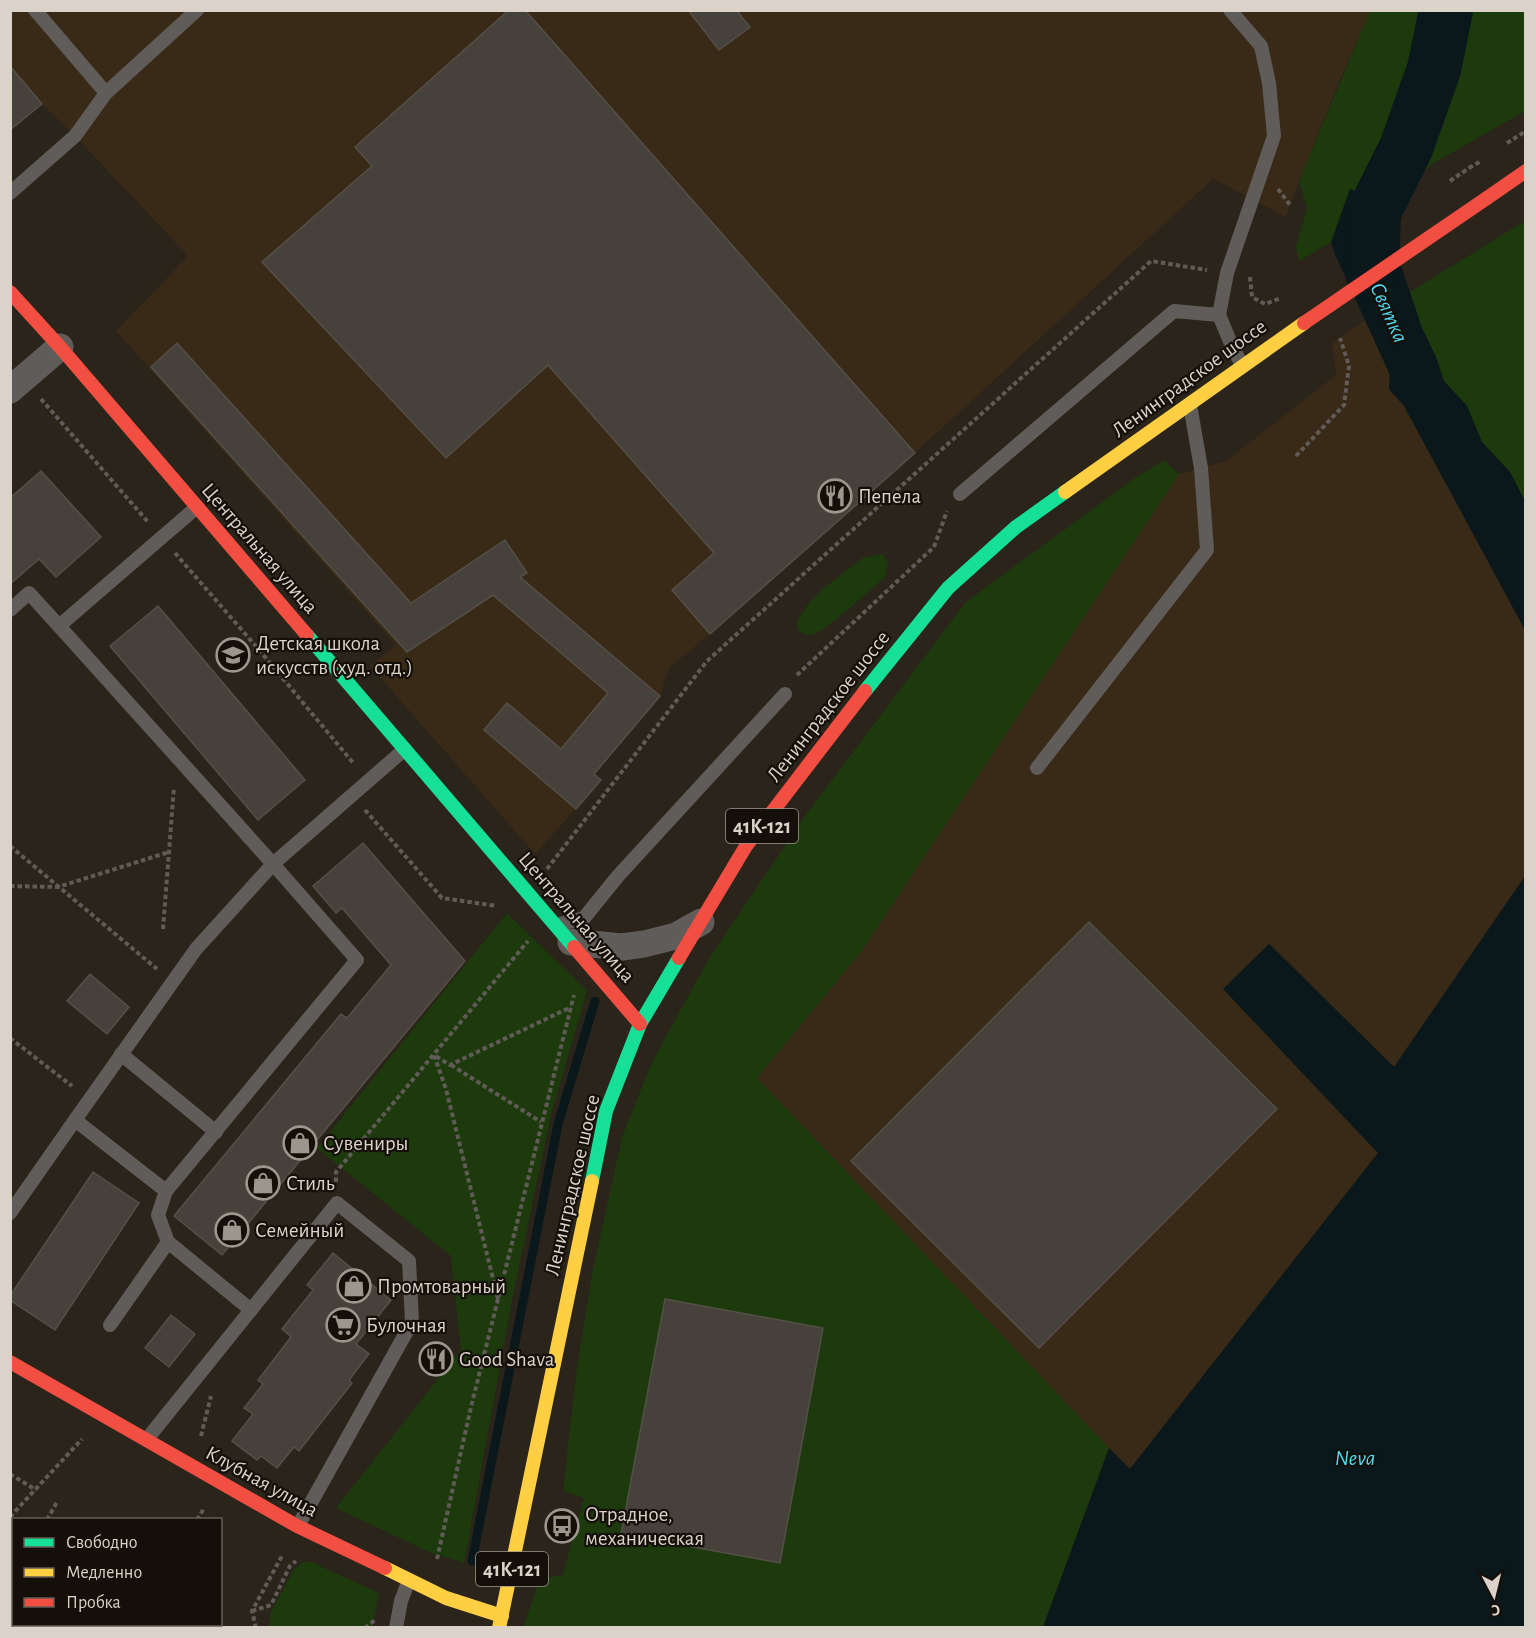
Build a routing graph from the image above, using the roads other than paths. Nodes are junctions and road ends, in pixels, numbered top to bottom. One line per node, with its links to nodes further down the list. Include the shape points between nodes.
1 (35, 10): 4 (lane)
2 (197, 10): 4 (lane)
3 (1230, 10): 8 (lane, via 1261,46 1274,136 1227,273)
4 (106, 93): 6 (lane, via 75,136)
5 (1526, 171): 10 (main road, Ленинградское шоссе / 41К-121, bridge)
6 (10, 193)
7 (10, 292): 9 (main road, Центральная улица)
8 (1219, 315): 10 (lane); 13 (lane, via 1174,311)
9 (60, 347): 11 (street); 14 (main road, Центральная улица)
10 (1242, 365): 12 (main road, Ленинградское шоссе / 41К-121)
11 (17, 385)
12 (1190, 403): 19 (lane, via 1201,468 1207,550); 21 (main road, Ленинградское шоссе / 41К-121, via 1016,527 948,588 746,846)
13 (960, 494)
14 (197, 507): 16 (lane); 18 (main road, Центральная улица)
15 (10, 610): 16 (lane, via 29,593)
16 (59, 627): 20 (lane)
17 (785, 694): 22 (lane, via 584,918)
18 (405, 749): 20 (lane); 22 (main road, Центральная улица)
19 (1037, 768)
20 (273, 864): 24 (lane, via 196,949); 26 (lane, via 357,960)
21 (701, 922): 22 (street, via 676,936 622,947); 23 (main road, Ленинградское шоссе / 41К-121)
22 (563, 934): 23 (main road, Центральная улица)
23 (640, 1024): 36 (main road, Ленинградское шоссе / 41К-121, via 606,1111)
24 (121, 1054): 25 (lane); 26 (lane)
25 (75, 1120): 27 (lane); 28 (lane)
26 (216, 1132): 27 (lane)
27 (166, 1191): 29 (lane, via 158,1215)
28 (13, 1204)
29 (168, 1242): 30 (lane); 31 (lane)
30 (251, 1310): 33 (lane); 34 (lane, via 337,1203 409,1261 412,1322)
31 (110, 1325)
32 (10, 1362): 33 (main road, Клубная улица)
33 (147, 1439): 34 (main road, Клубная улица)
34 (297, 1527): 35 (main road, Клубная улица)
35 (409, 1580): 36 (main road, Клубная улица); 37 (lane)
36 (500, 1622)
37 (396, 1628)

